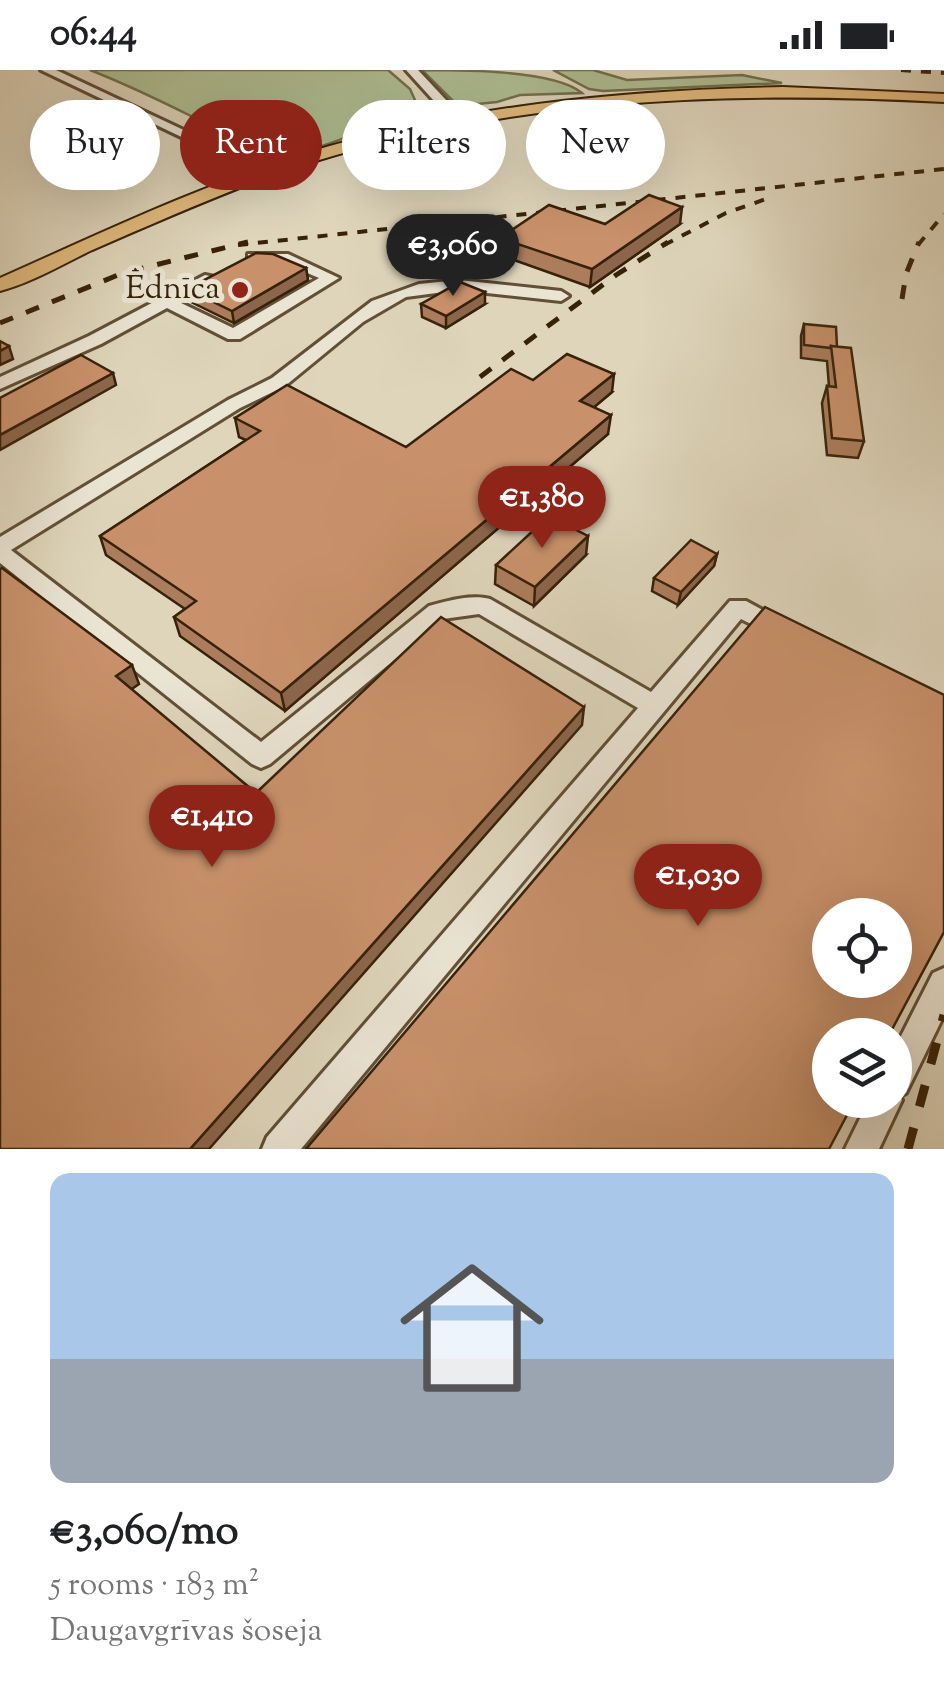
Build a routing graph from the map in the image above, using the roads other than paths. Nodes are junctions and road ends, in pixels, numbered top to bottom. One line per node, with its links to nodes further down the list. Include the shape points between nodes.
1 (47, 70): 6 (street)
2 (412, 70): 4 (street)
3 (944, 98): 5 (main road, via 816,91 667,94)
4 (440, 100)
5 (506, 112)
6 (180, 132)
7 (224, 190): 10 (main road)
8 (237, 265): 12 (street, via 268,254 331,278 234,335)
9 (219, 274): 12 (street)
10 (0, 285)
11 (562, 296): 14 (street, via 462,287 402,293 259,396 234,404)
12 (166, 302): 13 (street)
13 (0, 384)
14 (0, 550): 16 (street, via 262,757 436,612 482,605)
15 (806, 643): 16 (street, via 738,607)
16 (654, 706): 20 (street)
17 (944, 983): 18 (street)
18 (912, 1048)
19 (877, 1118): 21 (street)
20 (279, 1149)
21 (862, 1149)

